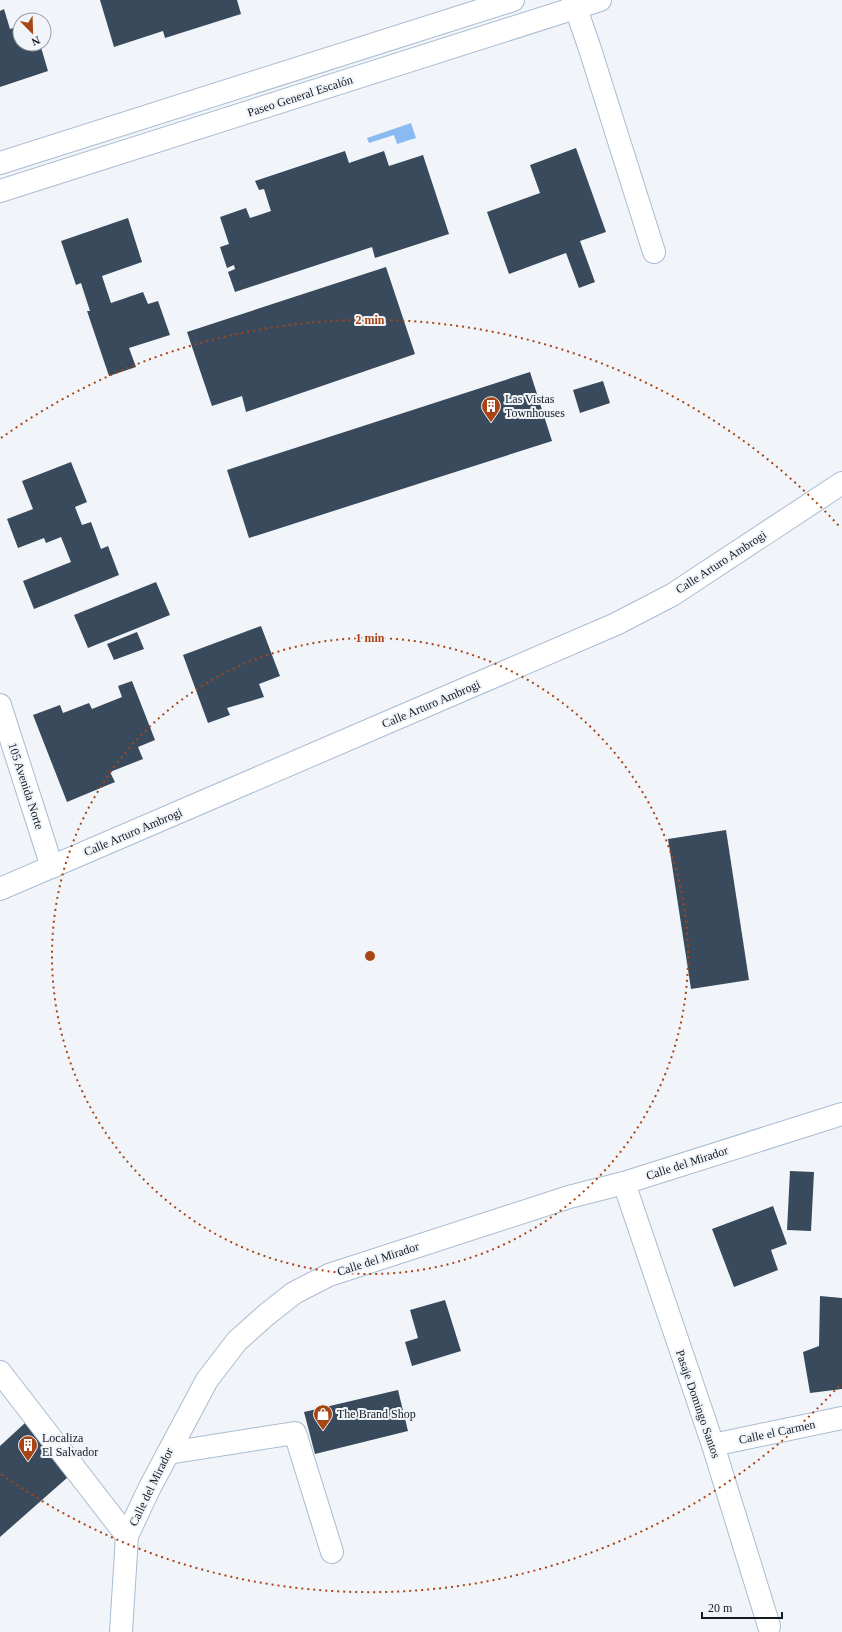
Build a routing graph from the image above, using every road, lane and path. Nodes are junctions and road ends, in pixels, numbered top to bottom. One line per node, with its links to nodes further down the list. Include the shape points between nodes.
1 (512, 0): 4 (street)
2 (600, 0): 3 (street, Paseo General Escalón)
3 (574, 4): 5 (street, Paseo General Escalón); 6 (street, via 592,53)
4 (0, 163)
5 (0, 191)
6 (654, 252)
7 (842, 483): 9 (street, Calle Arturo Ambrogi, via 672,595 616,624)
8 (0, 706): 9 (street, 105 Avenida Norte)
9 (52, 867): 10 (street, Calle Arturo Ambrogi)
10 (0, 889)
11 (842, 1114): 12 (street, Calle del Mirador)
12 (624, 1183): 15 (street, Pasaje Domingo Santos); 16 (street, Calle del Mirador, via 569,1197 329,1275 294,1293 237,1341 206,1380)
13 (0, 1372): 17 (street)
14 (842, 1418): 15 (street, Calle el Carmen)
15 (713, 1445): 19 (street, Pasaje Domingo Santos)
16 (168, 1453): 17 (street, Calle del Mirador); 18 (street, via 295,1433)
17 (127, 1536): 20 (street, Calle del Mirador)
18 (332, 1552)
19 (770, 1626)
20 (121, 1632)

